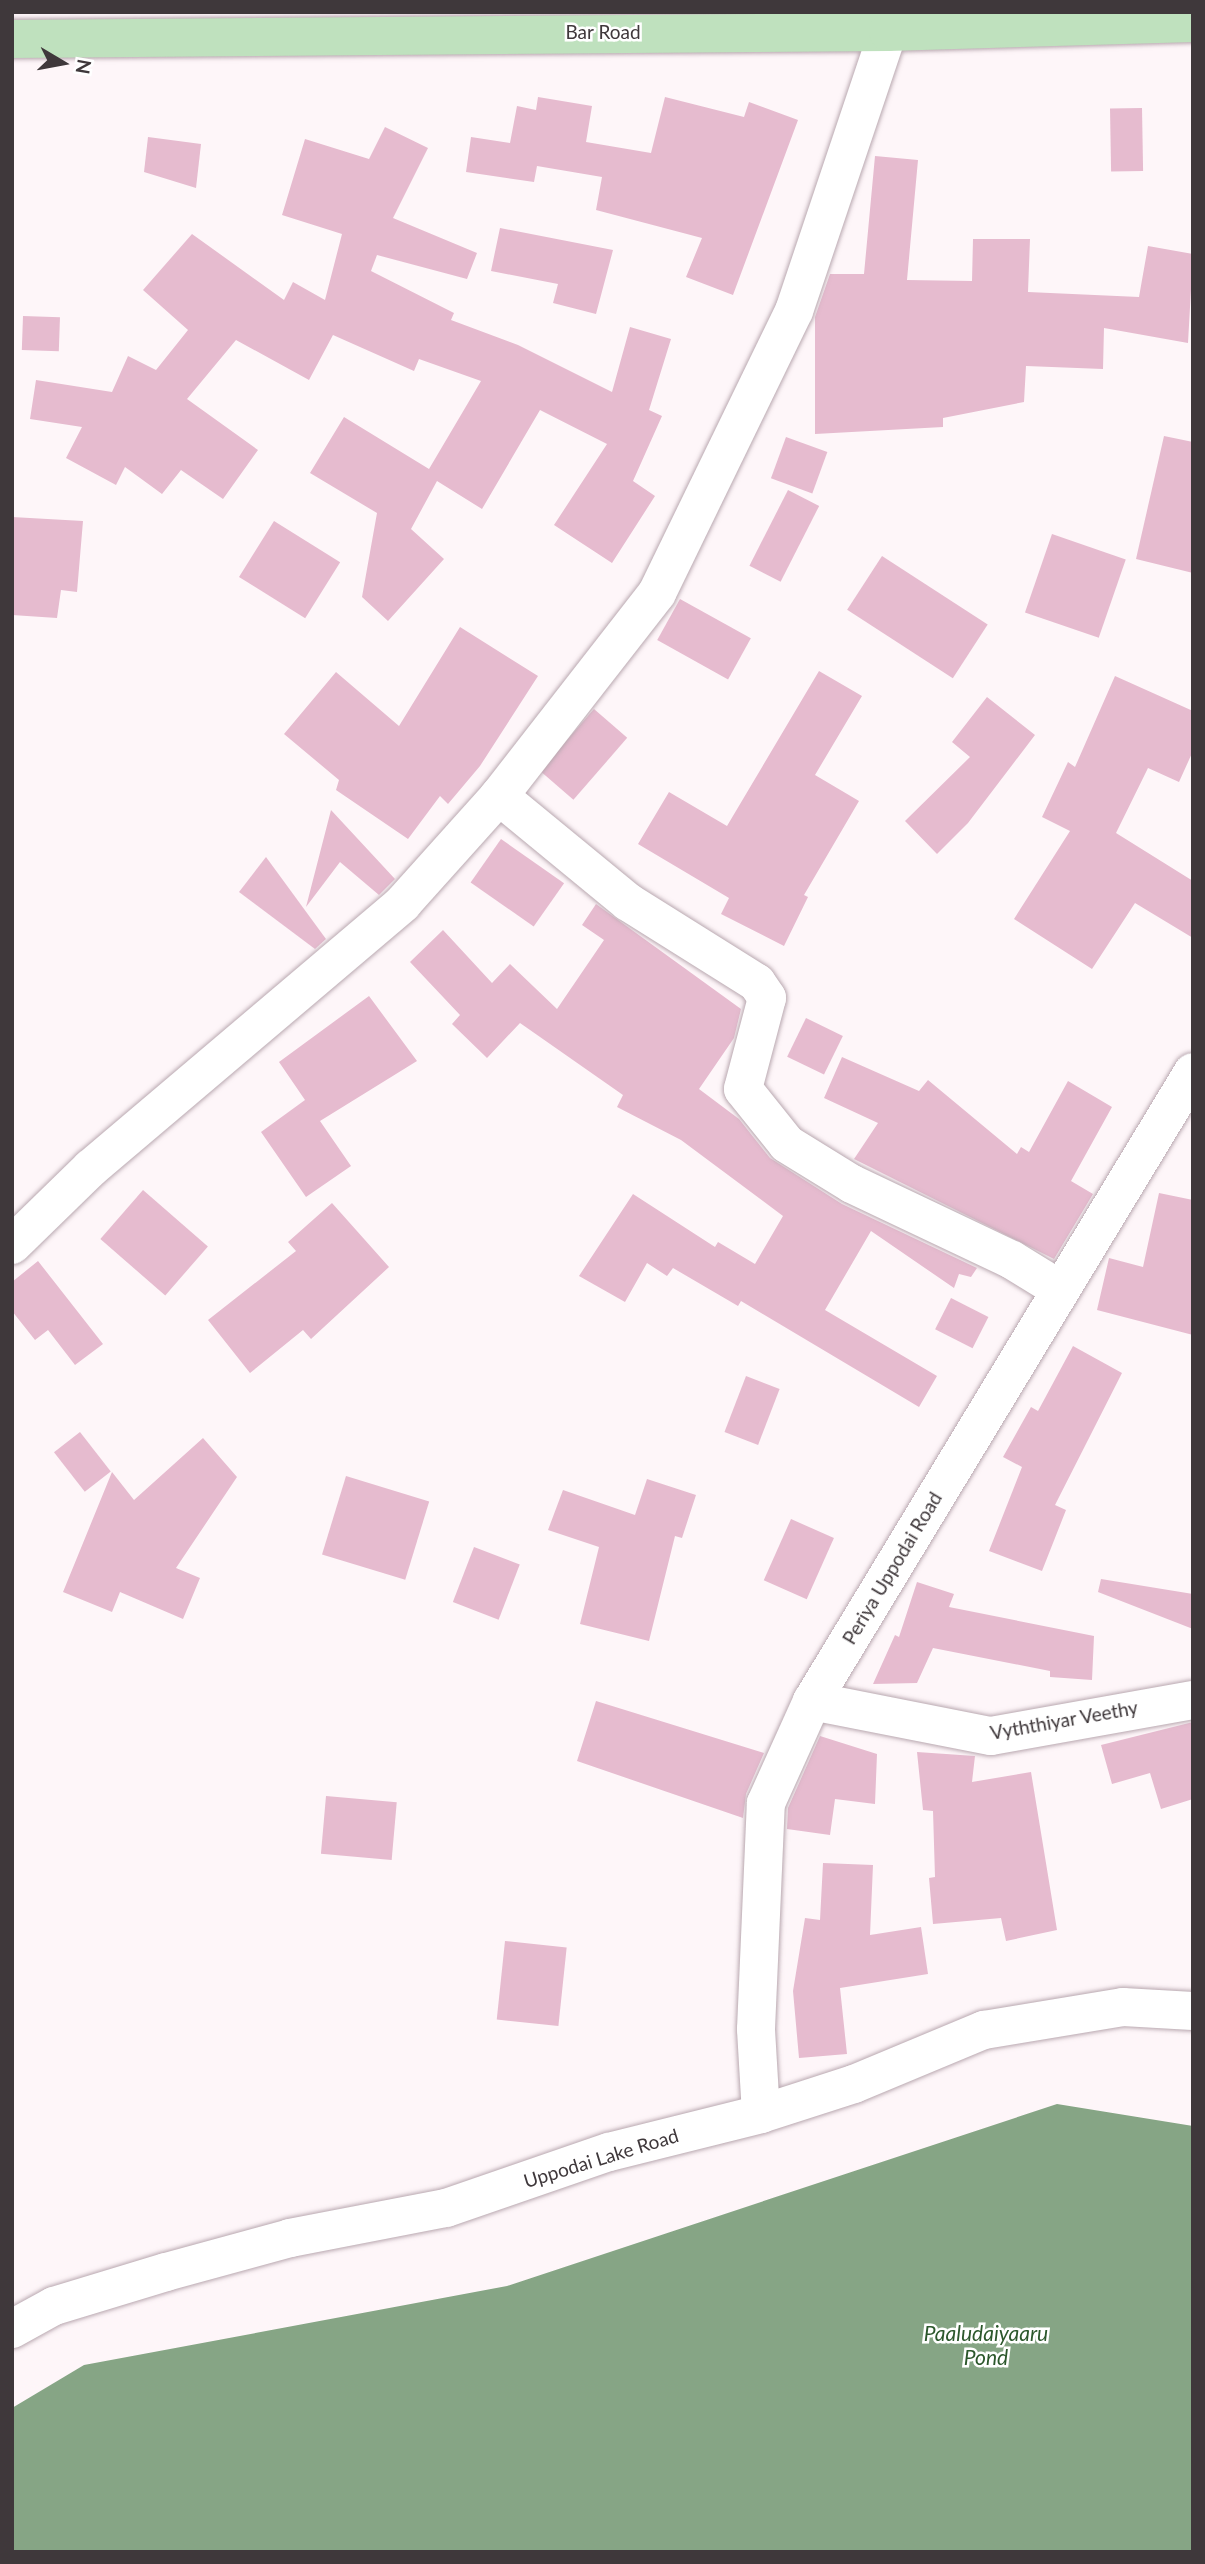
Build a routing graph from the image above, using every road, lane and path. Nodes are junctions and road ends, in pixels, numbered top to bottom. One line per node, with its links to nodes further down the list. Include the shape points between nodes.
1 (1132, 19): 3 (main road, Bar Road); 4 (main road, Bar Road)
2 (764, 22): 4 (main road, Bar Road); 5 (main road, Bar Road)
3 (1193, 23)
4 (888, 32): 6 (street, via 794,311 657,593)
5 (12, 39)
6 (499, 796): 8 (street, via 402,903 90,1168); 9 (street, via 628,902 757,983 767,998 743,1089 786,1144 852,1184 1012,1259)
7 (1193, 1072): 9 (street, Periya Uppodai Road)
8 (12, 1245)
9 (1061, 1290): 11 (street, Periya Uppodai Road)
10 (1193, 1700): 11 (street, Vyththiyar Veethy, via 991,1736)
11 (811, 1701): 13 (street, Periya Uppodai Road, via 766,1803 756,2029)
12 (1193, 2011): 13 (street, Uppodai Lake Road, via 1123,2007 984,2030 854,2084)
13 (761, 2114): 14 (street, Uppodai Lake Road, via 609,2152 446,2208 290,2238 166,2272 54,2306)
14 (12, 2329)

